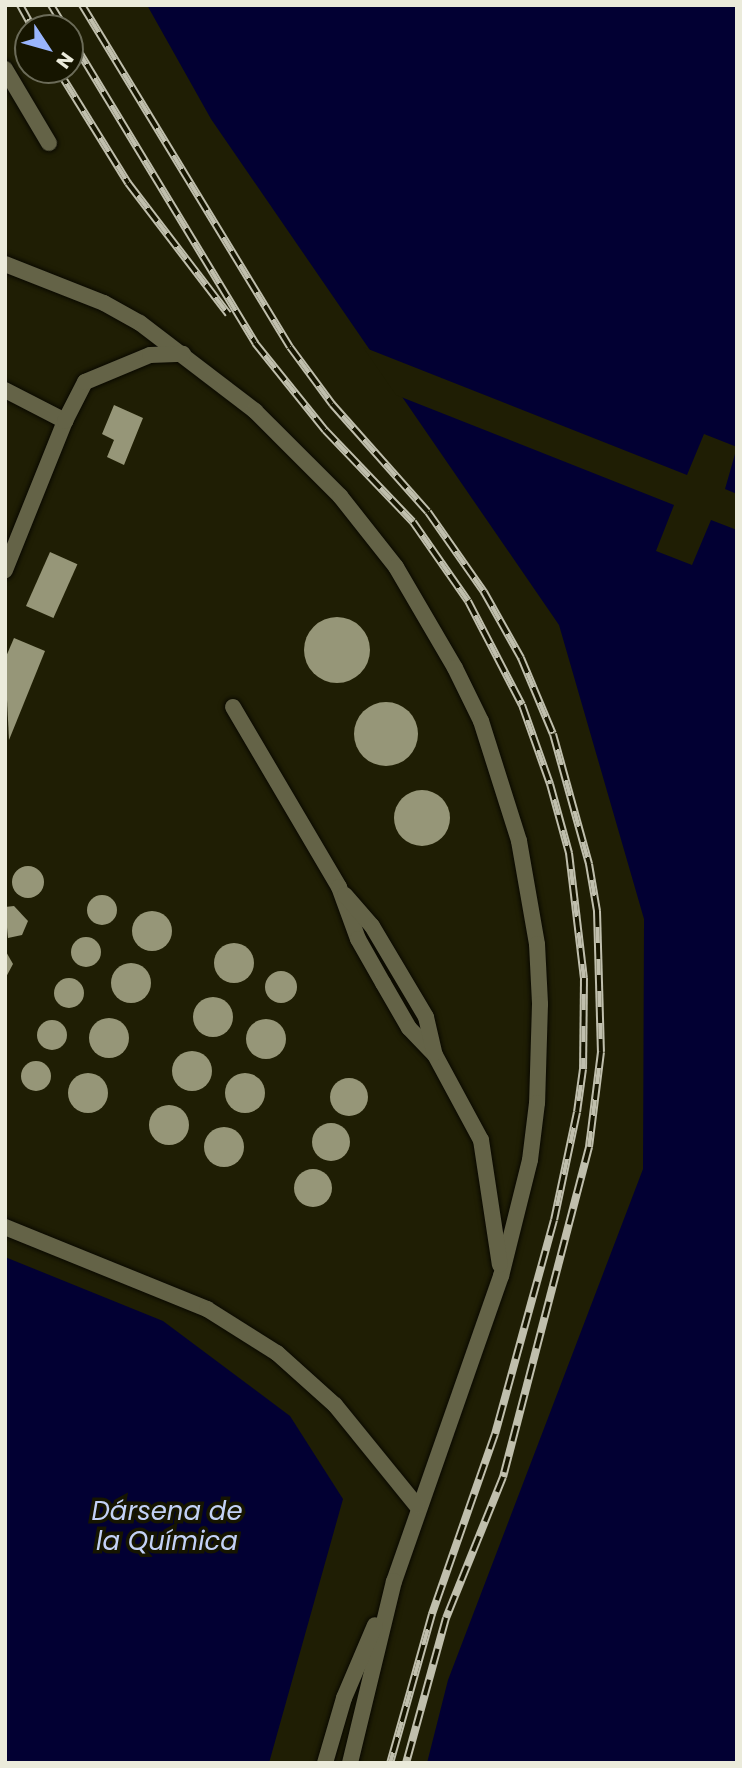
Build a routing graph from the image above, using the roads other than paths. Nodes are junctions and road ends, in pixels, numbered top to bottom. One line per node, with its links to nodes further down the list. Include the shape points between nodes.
1 (5, 69): 2 (lane)
2 (49, 144)
3 (5, 264): 4 (lane, via 104,303)
4 (183, 354): 6 (lane, via 150,355 85,382); 10 (lane, via 298,449 367,528 428,616 481,721 503,783 519,841 537,944 541,1049 530,1160)
5 (5, 390): 6 (lane)
6 (65, 421): 7 (lane)
7 (5, 570)
8 (233, 707): 10 (lane, via 339,887 372,926 426,1017 435,1055 481,1140)
9 (5, 1227): 11 (lane, via 198,1304 277,1353 335,1405)
10 (501, 1276): 11 (lane)
11 (417, 1506): 12 (lane)
12 (394, 1581): 13 (lane, via 344,1698); 14 (lane)
13 (325, 1763)
14 (350, 1763)

